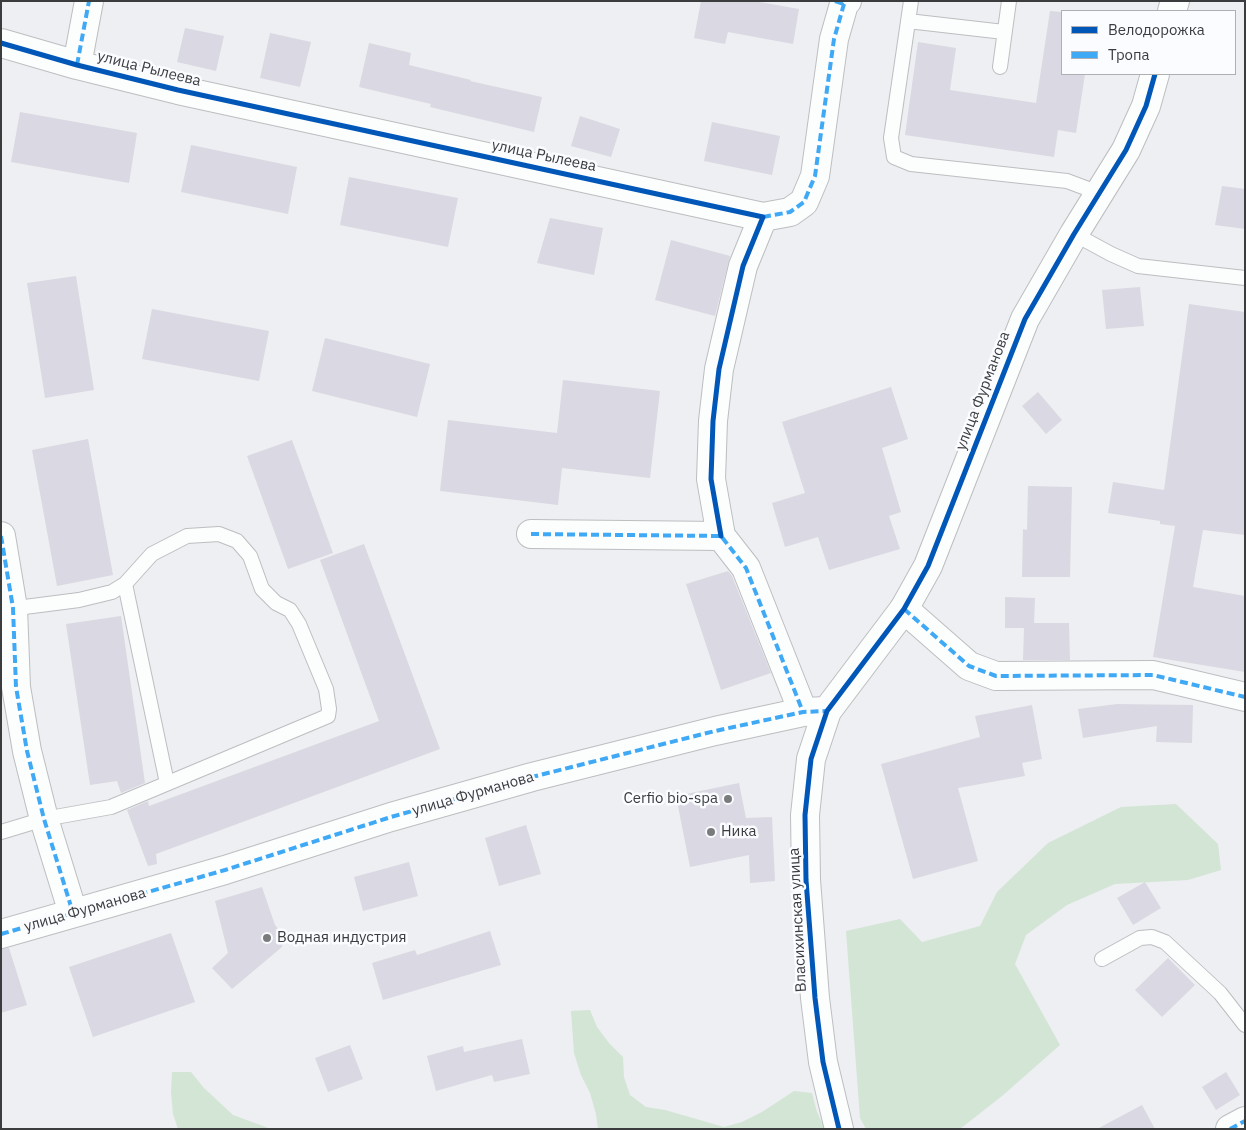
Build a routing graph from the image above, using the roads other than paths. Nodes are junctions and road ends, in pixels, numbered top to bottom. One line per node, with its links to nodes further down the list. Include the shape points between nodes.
1 (89, 1): 8 (street)
2 (911, 1): 5 (lane)
3 (1009, 1): 6 (lane)
4 (842, 2): 12 (street, via 815,176 804,202 790,212)
5 (908, 21): 6 (lane); 11 (lane, via 892,138 894,157 911,164 1067,181)
6 (1004, 32): 9 (lane)
7 (1, 43): 8 (street, улица Рылеева)
8 (78, 65): 12 (street, улица Рылеева, via 178,90)
9 (1000, 67)
10 (1155, 75): 11 (street, улица Фурманова, via 1146,106 1130,141)
11 (1099, 193): 13 (street, улица Фурманова)
12 (763, 217): 17 (street, via 743,266 719,369 711,479)
13 (1074, 234): 14 (lane, via 1138,266); 19 (street, улица Фурманова, via 1025,319 928,566)
14 (1245, 278)
15 (531, 534): 17 (street)
16 (1, 536): 20 (street)
17 (721, 536): 22 (street, via 746,568)
18 (125, 584): 20 (lane, via 112,592 79,600); 23 (lane); 23 (lane, via 152,554 187,536 219,534 237,541 250,556 262,589 276,603 290,610 299,624 326,689 328,716)
19 (904, 609): 21 (street, via 969,666 996,676 1152,675); 22 (street, улица Фурманова)
20 (7, 610): 24 (street, via 27,751)
21 (1245, 697)
22 (815, 712): 26 (street, улица Фурманова, via 715,731 532,777); 31 (street, Власихинская улица, via 806,815 806,880 815,998 824,1062)
23 (167, 783): 24 (lane, via 111,807)
24 (44, 819): 25 (lane); 26 (street)
25 (1, 832)
26 (73, 913): 27 (street, улица Фурманова)
27 (1, 934)
28 (1102, 960): 29 (lane, via 1140,938 1152,937 1164,942 1220,993)
29 (1245, 1025)
30 (1245, 1121): 32 (street)
31 (839, 1129)
32 (1230, 1129)

